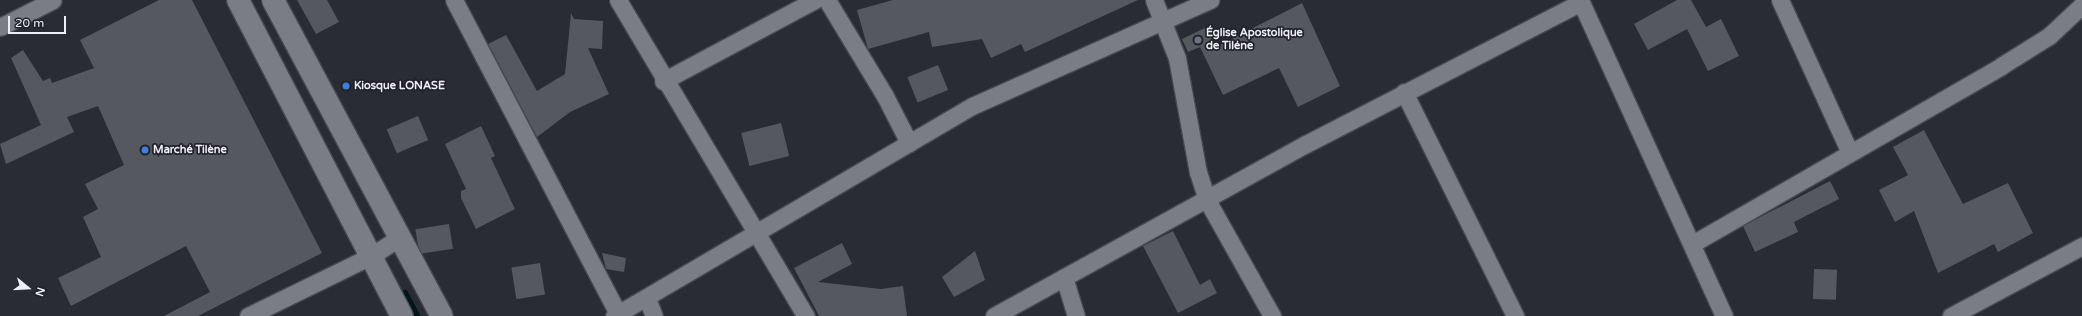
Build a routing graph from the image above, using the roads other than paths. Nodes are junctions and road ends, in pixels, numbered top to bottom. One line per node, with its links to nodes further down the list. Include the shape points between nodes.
1 (54, 0): 14 (street)
2 (238, 0): 24 (street)
3 (273, 0): 21 (street)
4 (454, 0): 27 (street)
5 (618, 0): 15 (street)
6 (815, 0): 15 (street)
7 (827, 0): 17 (street, via 885,96)
8 (1154, 0): 13 (street)
9 (1210, 0): 13 (street)
10 (1780, 0): 18 (street)
11 (1580, 1): 16 (street); 22 (street)
12 (2082, 5): 18 (street, via 2049,36)
13 (1165, 21): 17 (street, via 1036,76); 19 (street, via 1187,99 1198,172)
14 (0, 27)
15 (663, 81): 20 (street)
16 (1404, 92): 19 (street); 36 (street)
17 (908, 143): 20 (street)
18 (1850, 153): 22 (street)
19 (1207, 200): 25 (street); 35 (street)
20 (754, 232): 26 (street); 32 (street)
21 (400, 237): 24 (street); 30 (street)
22 (1692, 244): 37 (street)
23 (2082, 246): 38 (street)
24 (371, 256): 28 (street); 29 (street)
25 (1064, 277): 33 (street); 34 (street)
26 (647, 298): 27 (street); 31 (street)
27 (616, 315)
28 (248, 316)
29 (402, 316)
30 (442, 316)
31 (654, 316)
32 (806, 316)
33 (994, 316)
34 (1076, 316)
35 (1272, 316)
36 (1515, 316)
37 (1724, 316)
38 (1951, 316)

